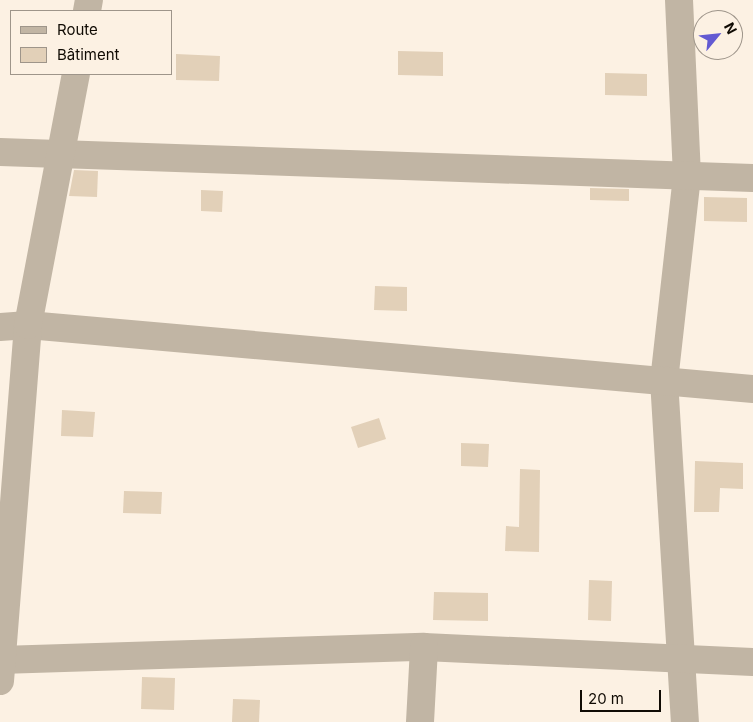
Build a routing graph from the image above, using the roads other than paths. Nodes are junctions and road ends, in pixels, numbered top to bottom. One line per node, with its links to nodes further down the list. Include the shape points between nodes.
1 (679, 0): 5 (street)
2 (76, 75): 4 (street)
3 (0, 152): 4 (street)
4 (62, 155): 5 (street); 7 (street)
5 (687, 176): 6 (street); 9 (street)
6 (753, 178)
7 (28, 326): 8 (street); 9 (street); 14 (street)
8 (0, 327)
9 (664, 380): 10 (street); 12 (street)
10 (753, 389)
11 (424, 646): 12 (street); 14 (street); 15 (street)
12 (679, 659): 13 (street); 16 (street)
13 (753, 662)
14 (1, 667)
15 (420, 722)
16 (684, 722)

